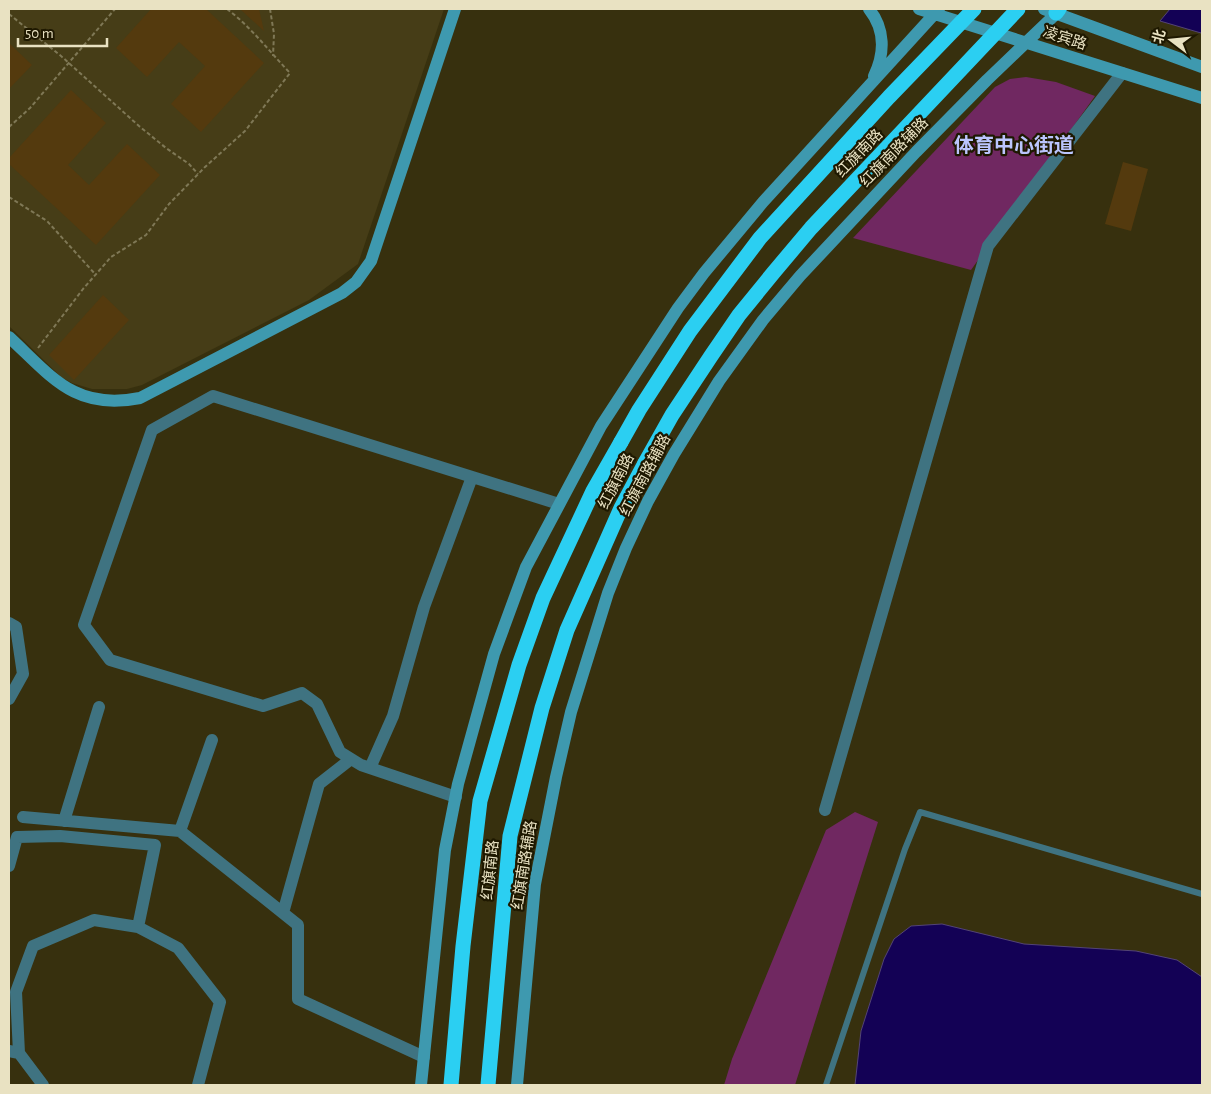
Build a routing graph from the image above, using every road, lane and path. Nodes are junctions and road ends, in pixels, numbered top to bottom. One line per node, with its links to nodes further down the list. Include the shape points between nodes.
1 (115, 9): 14 (path)
2 (227, 9): 13 (path, via 244,22)
3 (270, 9): 13 (path)
4 (455, 9): 24 (main road, via 371,261 356,282 342,293 140,398 122,402 102,401 76,394)
5 (869, 9): 17 (main road, via 879,26 882,48)
6 (919, 9): 10 (main road, 凌宾路)
7 (974, 9): 47 (highway, 红旗南路, bridge, via 760,238 690,331 593,491 543,598 519,665 480,801)
8 (1018, 9): 48 (highway, 红旗南路, bridge, via 811,228 774,272 711,356 672,415 621,508 567,630 542,708 510,836)
9 (1055, 10): 12 (main road, 红旗南路辅路); 15 (main road, 凌宾路)
10 (937, 11): 12 (main road, 凌宾路); 17 (main road)
11 (9, 14): 14 (path)
12 (1026, 42): 16 (main road, 凌宾路); 49 (main road, 红旗南路辅路, via 916,152 763,320 674,454 648,502 608,594 571,712 556,777 535,884)
13 (273, 56): 20 (path, via 290,72 245,131)
14 (69, 63): 19 (path); 20 (path, via 115,106)
15 (1202, 67)
16 (1122, 73): 18 (main road, 凌宾路); 34 (street, via 988,246)
17 (868, 87): 26 (main road, via 763,202 678,308 601,426)
18 (1202, 98)
19 (9, 127)
20 (198, 174): 22 (path, via 169,204 146,235 111,258)
21 (9, 197): 22 (path, via 48,221)
22 (96, 275): 24 (path)
23 (9, 337): 24 (main road)
24 (31, 358)
25 (472, 477): 26 (street); 31 (street, via 214,396 152,430 84,625 110,660 263,706 302,693 318,704 340,752); 32 (street, via 424,607 393,716)
26 (559, 504): 33 (main road, via 526,567 494,654)
27 (9, 623): 28 (street, via 16,627 23,674)
28 (9, 699)
29 (99, 707): 36 (street)
30 (212, 740): 37 (street)
31 (352, 759): 32 (street); 40 (street, via 319,784)
32 (370, 768): 33 (street)
33 (456, 796): 43 (main road, via 445,850)
34 (826, 810)
35 (23, 817): 36 (street)
36 (64, 821): 37 (street)
37 (180, 831): 40 (street)
38 (9, 866): 41 (street, via 17,837 60,836 155,844)
39 (1202, 894): 50 (lane, via 920,812)
40 (283, 913): 43 (street, via 298,925 298,1000)
41 (138, 927): 42 (street, via 94,920 33,946 16,992); 45 (street, via 178,948 220,1002)
42 (14, 1052): 44 (street)
43 (424, 1057): 46 (main road)
44 (43, 1085)
45 (198, 1085)
46 (421, 1085)
47 (451, 1085)
48 (488, 1085)
49 (517, 1085)
50 (826, 1085)

